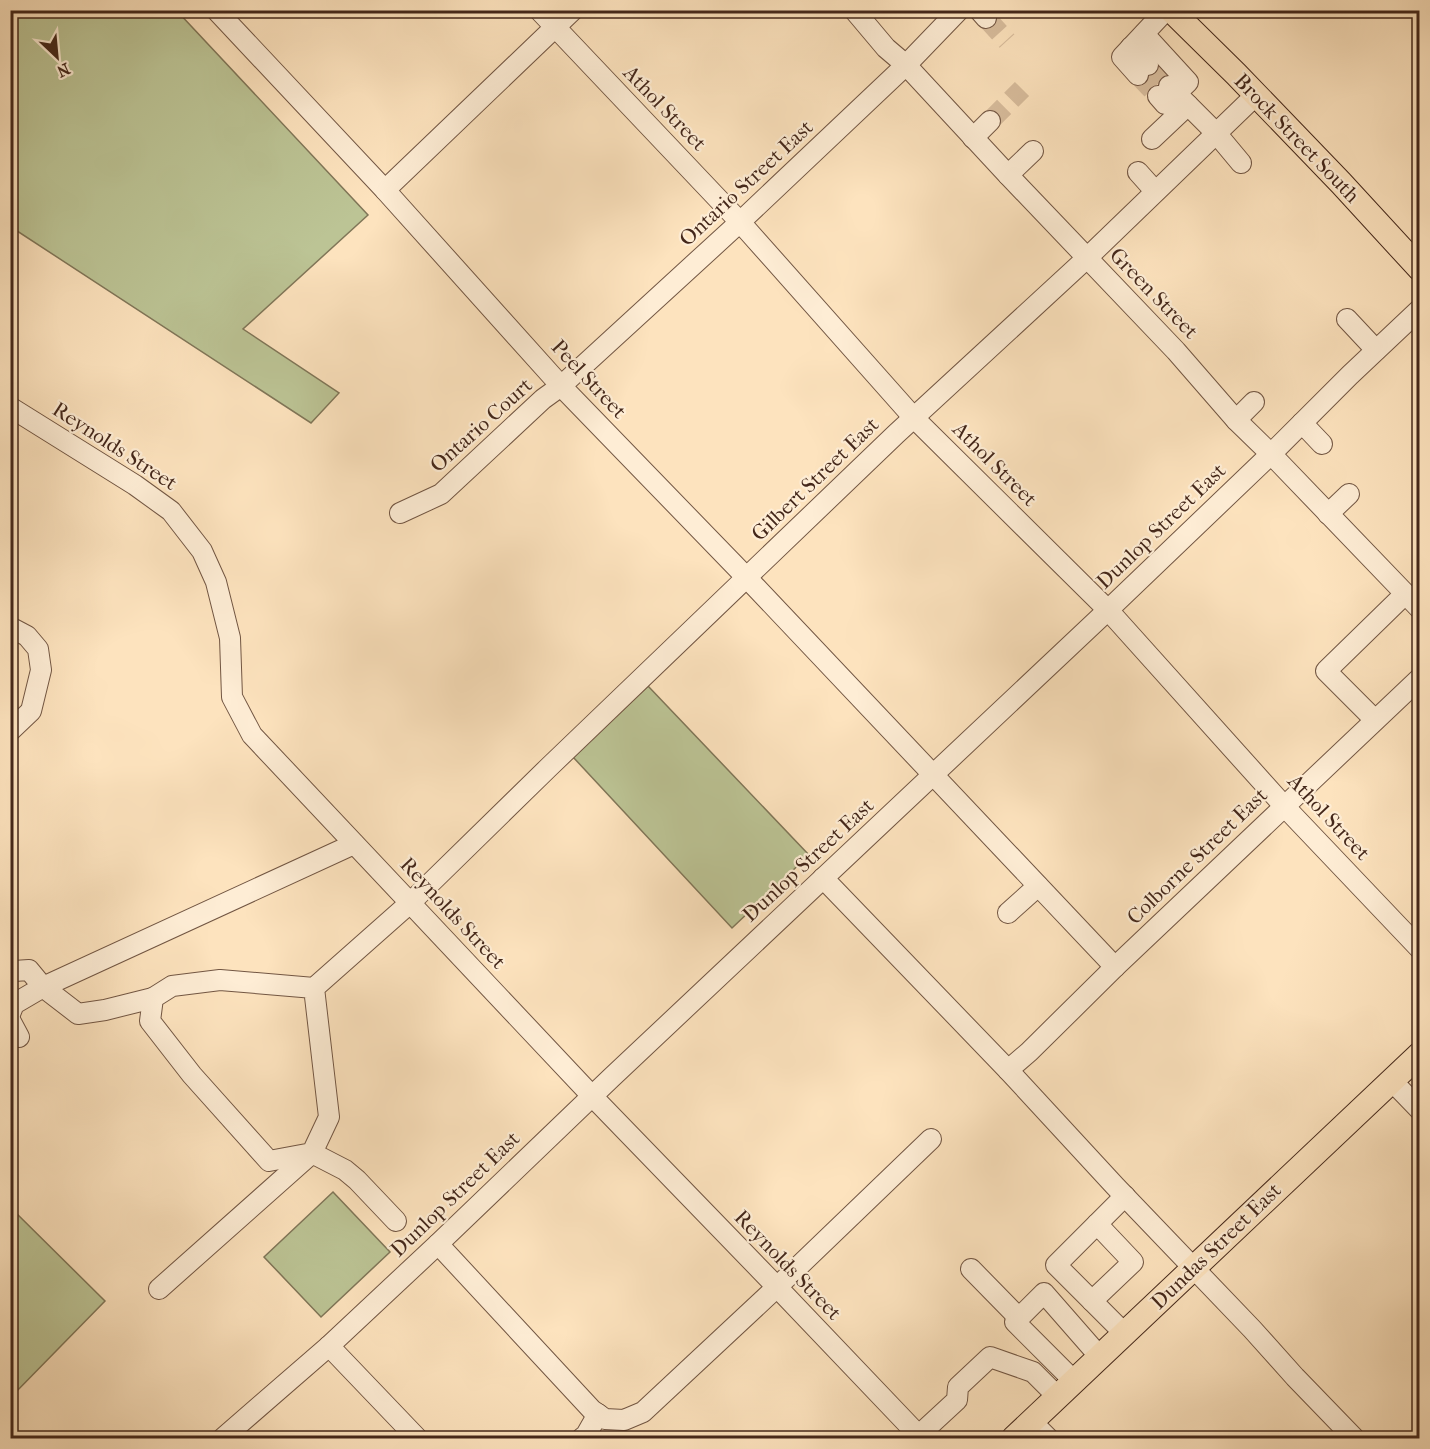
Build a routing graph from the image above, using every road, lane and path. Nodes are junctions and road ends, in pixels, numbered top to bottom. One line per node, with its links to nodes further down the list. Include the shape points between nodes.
1 (216, 10): 22 (street, Peel Street)
2 (538, 10): 8 (street, Athol Street)
3 (573, 10): 8 (street)
4 (854, 10): 10 (street, Green Street)
5 (959, 10): 10 (street, Ontario Street East)
6 (1166, 10): 9 (street)
7 (1171, 10): 13 (main road, Brock Street South)
8 (556, 28): 22 (street); 24 (street, Athol Street)
9 (1137, 40): 11 (street, via 1122,57); 12 (street, via 1188,82)
10 (906, 65): 16 (street, Green Street); 24 (street, Ontario Street East)
11 (1143, 70)
12 (1173, 95): 15 (street); 17 (street)
13 (1256, 95): 15 (street, Gilbert Street East); 26 (main road, Brock Street South)
14 (990, 120): 16 (street)
15 (1216, 134): 19 (street); 23 (street, Gilbert Street East)
16 (973, 138): 21 (street, Green Street)
17 (1152, 139)
18 (1033, 151): 21 (street)
19 (1240, 163)
20 (1138, 172): 23 (street)
21 (1008, 175): 25 (street, Green Street)
22 (385, 190): 30 (street, Peel Street)
23 (1155, 191): 25 (street, Gilbert Street East)
24 (740, 222): 30 (street, Ontario Street East); 33 (street, Athol Street)
25 (1087, 258): 33 (street, Gilbert Street East); 34 (street, Green Street)
26 (1419, 268)
27 (1419, 309): 29 (street, Dunlop Street East)
28 (1347, 319): 29 (street)
29 (1376, 350): 35 (street, Dunlop Street East)
30 (561, 386): 39 (street, Ontario Court, via 441,494); 41 (street, Peel Street)
31 (1254, 402): 34 (street)
32 (10, 407): 51 (street, Reynolds Street, via 171,511 202,551 216,582 230,638 232,697 252,735)
33 (914, 418): 41 (street, Gilbert Street East); 44 (street, Athol Street)
34 (1236, 420): 37 (street, Green Street)
35 (1302, 423): 36 (street); 37 (street, Dunlop Street East)
36 (1322, 444)
37 (1271, 454): 40 (street, Green Street); 44 (street, Dunlop Street East)
38 (1349, 494): 40 (street)
39 (400, 513)
40 (1328, 514): 42 (street, Green Street)
41 (747, 578): 49 (street, Peel Street); 54 (street, Gilbert Street East)
42 (1405, 594): 43 (street, Green Street); 47 (street, via 1326,671)
43 (1419, 609)
44 (1108, 610): 49 (street, Dunlop Street East); 50 (street, Athol Street)
45 (10, 627): 48 (street, via 27,636 38,649 40,670 31,711)
46 (1419, 678): 47 (street, Colborne Street East)
47 (1375, 720): 50 (street, Colborne Street East)
48 (10, 731)
49 (933, 775): 52 (street, Dunlop Street East); 53 (street, Peel Street)
50 (1284, 806): 56 (street, Athol Street); 57 (street, Colborne Street East)
51 (354, 844): 54 (street, Reynolds Street); 59 (street)
52 (824, 878): 64 (street); 66 (street, Dunlop Street East)
53 (1038, 886): 55 (street); 57 (street, Peel Street)
54 (411, 903): 60 (street, Gilbert Street East); 66 (street, Reynolds Street)
55 (1008, 913)
56 (1419, 949)
57 (1115, 967): 64 (street, Colborne Street East)
58 (10, 974): 59 (street, via 29,970)
59 (43, 987): 61 (street, via 78,1014); 62 (street)
60 (314, 988): 61 (street, via 220,980 172,986); 69 (street, via 329,1118)
61 (153, 998): 69 (street, via 150,1021 269,1161)
62 (13, 1015)
63 (1419, 1054): 65 (main road, Dundas Street East)
64 (1008, 1070): 70 (street)
65 (1392, 1081): 67 (street); 75 (main road, Dundas Street East)
66 (592, 1096): 73 (street, Dunlop Street East); 76 (street, Reynolds Street)
67 (1419, 1110)
68 (931, 1139): 76 (street)
69 (312, 1153): 71 (street, via 345,1170); 77 (street)
70 (1125, 1196): 72 (street); 75 (street)
71 (396, 1221)
72 (1097, 1224): 78 (street, via 1056,1265); 78 (street, via 1133,1262)
73 (438, 1244): 81 (street, Dunlop Street East); 84 (street)
74 (971, 1269): 79 (street)
75 (1193, 1269): 80 (main road, Dundas Street East); 91 (street)
76 (777, 1287): 84 (street, via 643,1412 624,1420 605,1419); 86 (street, Reynolds Street)
77 (159, 1290)
78 (1092, 1301): 80 (street)
79 (1019, 1318): 82 (street, via 1044,1293); 83 (street, via 1015,1322)
80 (1124, 1334): 82 (main road, Dundas Street East)
81 (330, 1346): 87 (street, Dunlop Street East); 88 (street)
82 (1100, 1358): 83 (main road, Dundas Street East)
83 (1066, 1389): 85 (main road, Dundas Street East); 86 (street, via 990,1357 958,1387 957,1400)
84 (598, 1414): 89 (street)
85 (1040, 1430): 90 (main road, Dundas Street East)
86 (919, 1437)
87 (223, 1438)
88 (417, 1438)
89 (582, 1438)
90 (1014, 1438)
91 (1354, 1438)

